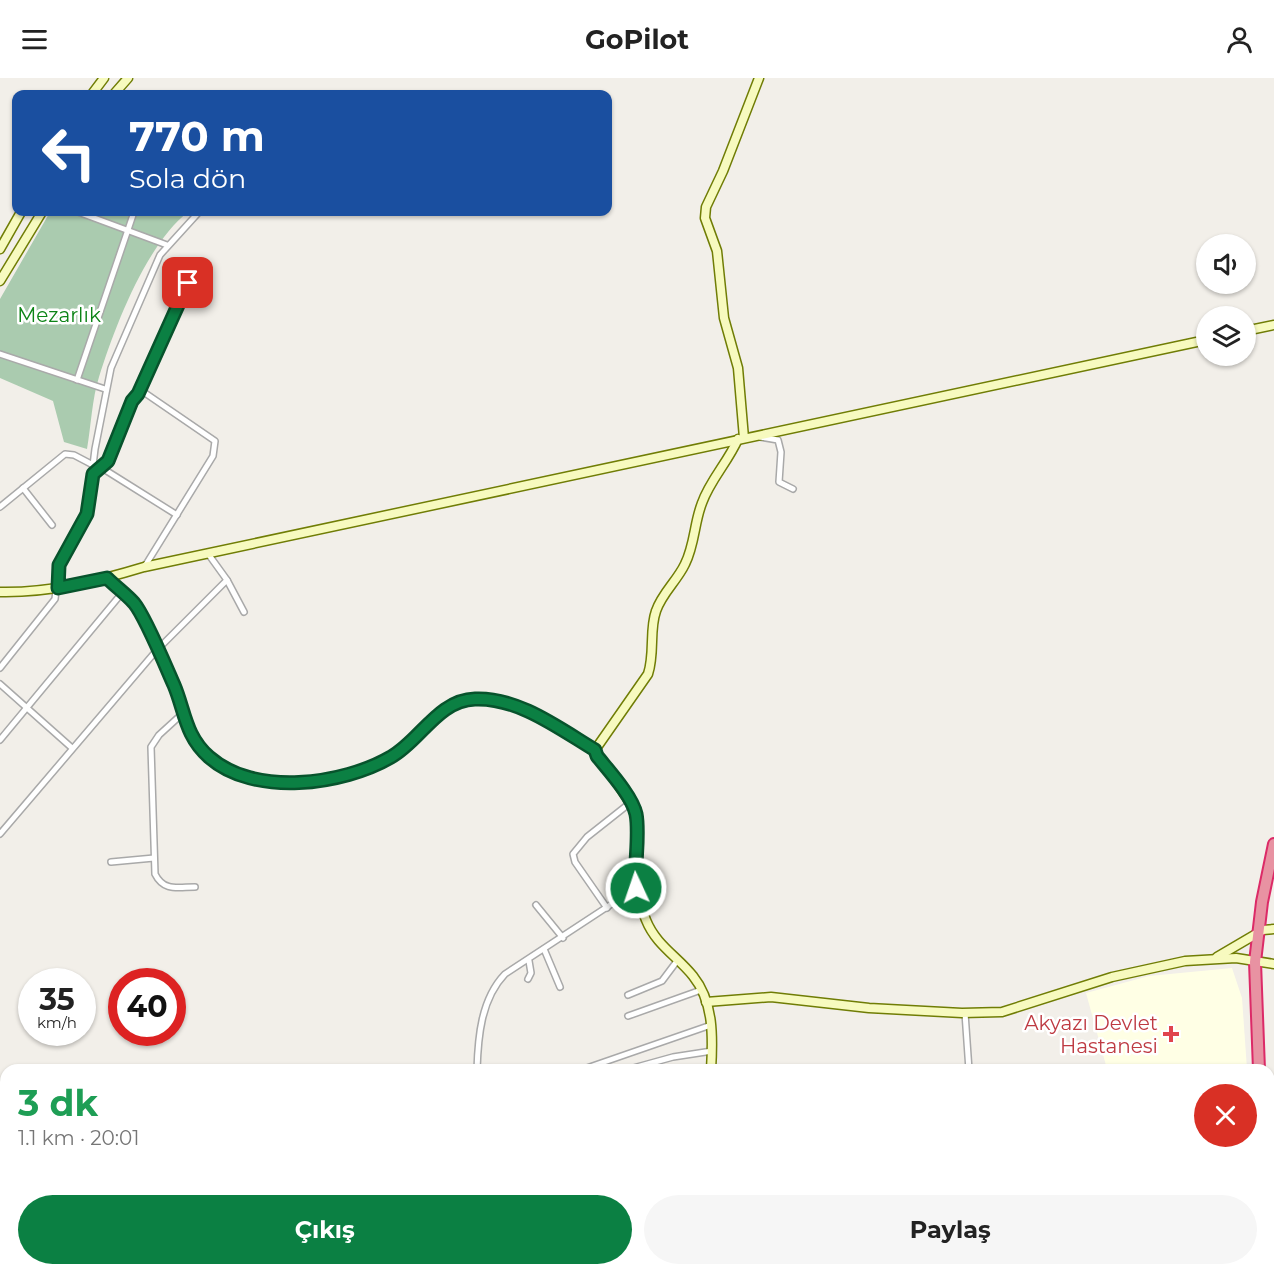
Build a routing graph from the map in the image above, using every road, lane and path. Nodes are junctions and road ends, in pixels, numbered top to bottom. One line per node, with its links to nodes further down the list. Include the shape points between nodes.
1 (128, 78): 3 (street)
2 (759, 78): 22 (street, via 706,207 705,218 717,251 724,318 738,369)
3 (118, 90)
4 (19, 216): 11 (street)
5 (40, 216): 13 (street)
6 (88, 216): 9 (street)
7 (133, 216): 9 (street)
8 (195, 216): 10 (street)
9 (127, 231): 10 (street); 18 (street)
10 (167, 245): 19 (street, via 146,282)
11 (0, 249)
12 (198, 277): 20 (street, via 188,283)
13 (0, 281)
14 (1274, 325): 15 (street)
15 (1256, 329)
16 (1196, 342): 21 (street)
17 (0, 354): 18 (street)
18 (77, 380): 19 (street)
19 (105, 389): 23 (street)
20 (138, 394): 24 (street); 29 (street, via 145,393 215,441 213,456)
21 (758, 436): 22 (street); 27 (street, via 778,440 779,482)
22 (741, 439): 31 (street); 46 (street, via 700,505 687,561 655,613 648,674)
23 (93, 465): 25 (street); 26 (street, via 65,454)
24 (102, 468): 25 (street); 29 (street)
25 (93, 474): 35 (street, via 87,514 59,565)
26 (23, 488): 28 (street); 30 (street)
27 (793, 489)
28 (0, 507)
29 (177, 515): 32 (street)
30 (52, 525)
31 (209, 555): 32 (street); 34 (street)
32 (144, 567): 33 (street)
33 (107, 578): 35 (street); 37 (street)
34 (227, 580): 38 (street); 39 (street)
35 (58, 588): 36 (street, via 33,593); 40 (street, via 55,599)
36 (0, 592)
37 (122, 594): 39 (street, via 134,604); 42 (street)
38 (244, 612)
39 (156, 651): 43 (street, via 175,687); 45 (street)
40 (0, 668)
41 (0, 684): 42 (street)
42 (28, 707): 44 (street); 45 (street)
43 (182, 714): 46 (street, via 208,757 251,779 287,784 324,779 392,757 439,714 459,702 475,699 525,710); 50 (street, via 151,747)
44 (0, 740)
45 (72, 748): 48 (street)
46 (595, 750): 47 (street)
47 (630, 803): 53 (street, via 637,822); 55 (street, via 587,837 573,854 574,862)
48 (0, 834)
49 (1274, 844): 57 (highway)
50 (154, 858): 51 (street); 52 (street, via 155,873 164,885 173,889)
51 (111, 862)
52 (195, 887)
53 (636, 888): 55 (street); 62 (street, via 657,942)
54 (536, 905): 58 (street)
55 (607, 908): 58 (street)
56 (1274, 929): 57 (street)
57 (1257, 933): 60 (street); 63 (highway)
58 (563, 938): 59 (street)
59 (544, 950): 61 (street); 66 (street)
60 (1216, 958): 63 (street); 70 (street, via 1112,977 1002,1012)
61 (529, 961): 65 (street); 74 (street, via 495,984 480,1027)
62 (678, 961): 67 (street); 68 (street, via 662,981)
63 (1255, 962): 64 (street); 79 (highway)
64 (1274, 964)
65 (528, 979)
66 (560, 987)
67 (701, 990): 69 (street); 71 (street)
68 (628, 995)
69 (706, 1002): 70 (street, via 771,997); 72 (street)
70 (965, 1013): 78 (street)
71 (628, 1016)
72 (711, 1025): 73 (street); 75 (street)
73 (712, 1051): 76 (street); 77 (street)
74 (477, 1064)
75 (598, 1064)
76 (645, 1064)
77 (711, 1064)
78 (969, 1064)
79 (1260, 1064)

